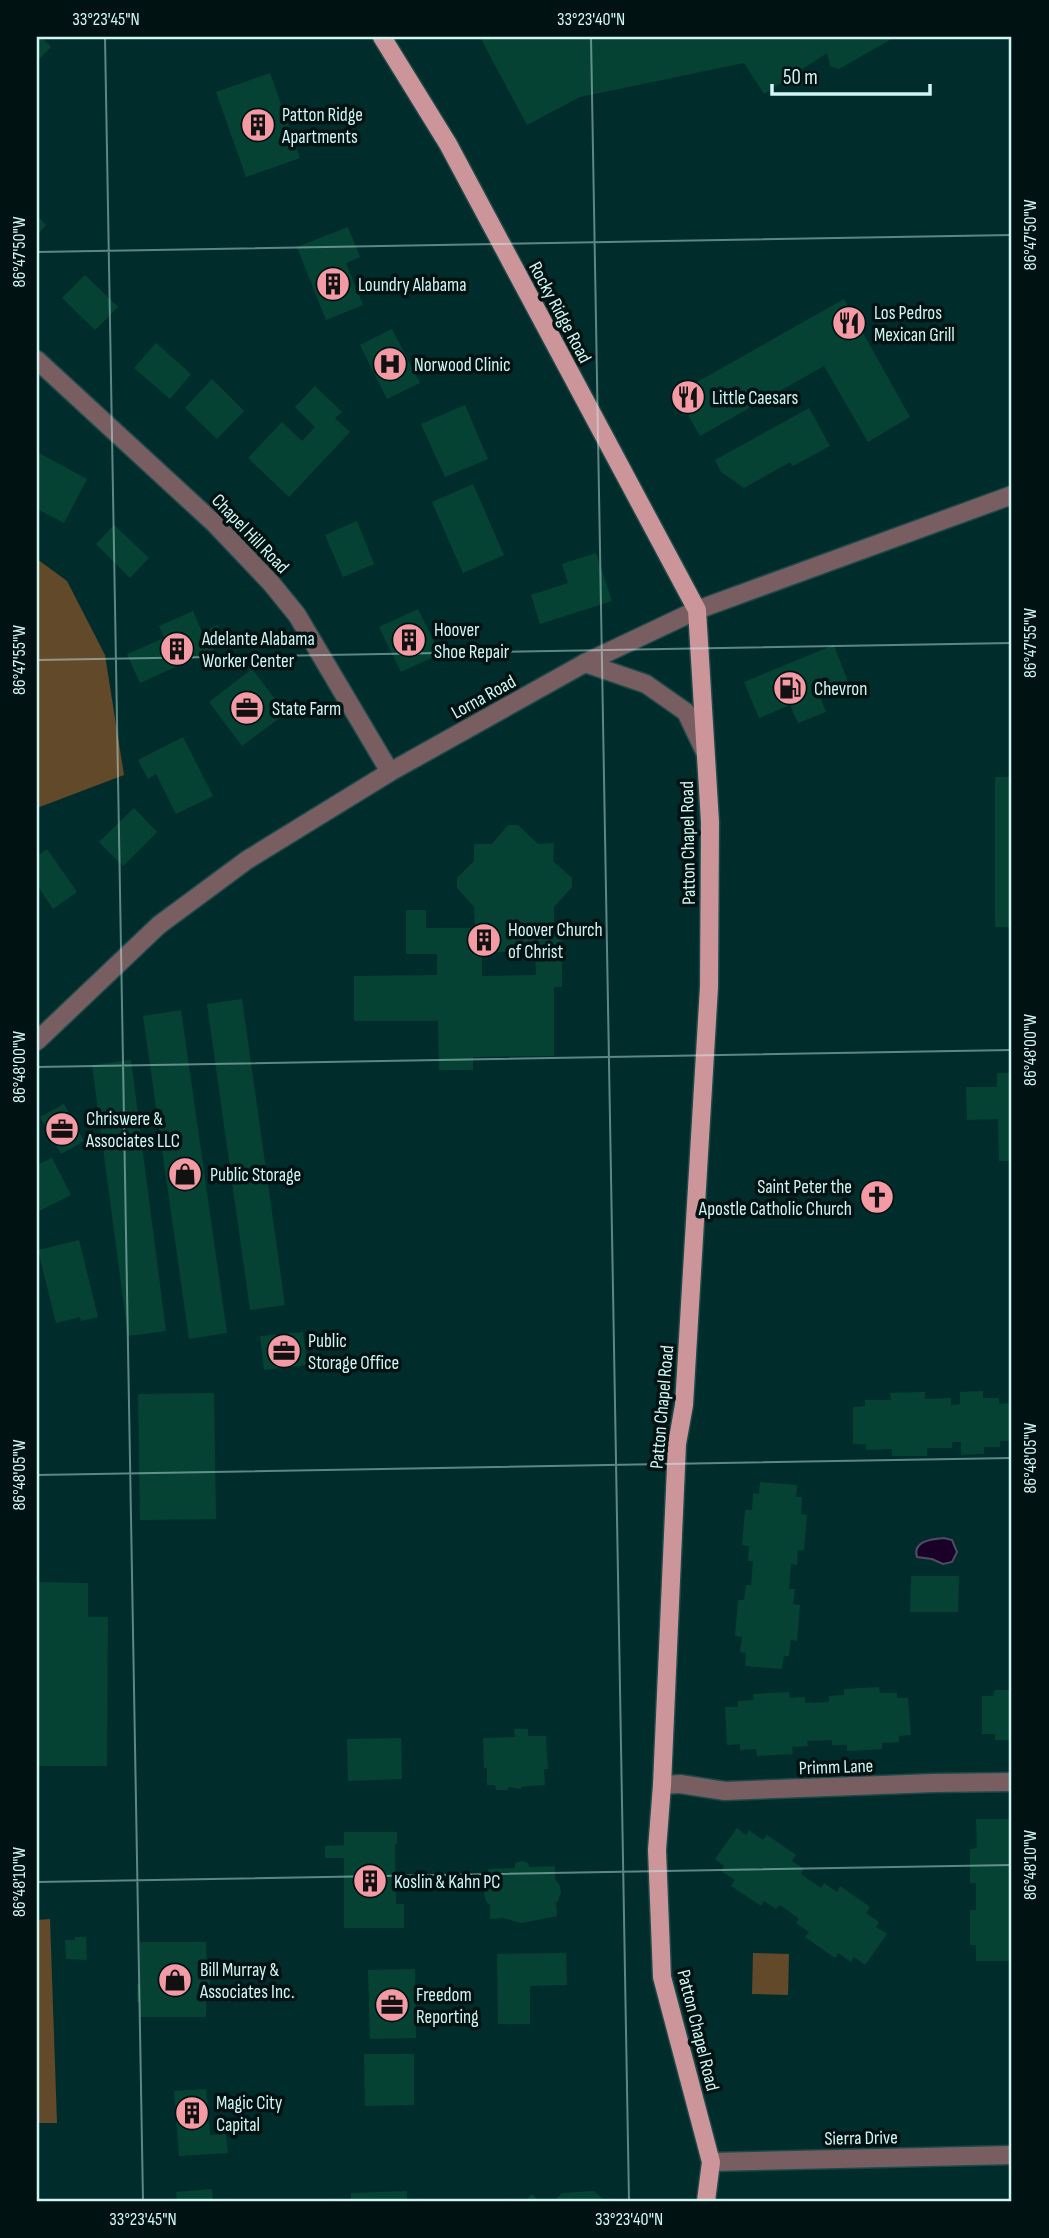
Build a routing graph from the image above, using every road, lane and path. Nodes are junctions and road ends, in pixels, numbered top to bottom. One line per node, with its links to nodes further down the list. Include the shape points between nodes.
1 (382, 37): 4 (main road, Rocky Ridge Road, via 447,144)
2 (37, 360): 7 (street, Chapel Hill Road, via 215,524 271,583 297,615)
3 (1012, 495): 4 (street, Lorna Road)
4 (697, 610): 5 (street, Lorna Road); 6 (main road, Patton Chapel Road)
5 (585, 663): 6 (street, via 646,684 686,712); 7 (street, Lorna Road)
6 (706, 753): 10 (main road, Patton Chapel Road, via 709,987 684,1405 677,1444)
7 (390, 772): 8 (street, Lorna Road, via 247,860 159,925)
8 (37, 1041)
9 (1012, 1782): 10 (street, Primm Lane, via 725,1791)
10 (662, 1785): 12 (main road, Patton Chapel Road, via 657,1850 662,1977)
11 (1012, 2155): 12 (street, Sierra Drive)
12 (711, 2162): 13 (main road, Patton Chapel Road)
13 (706, 2201)

